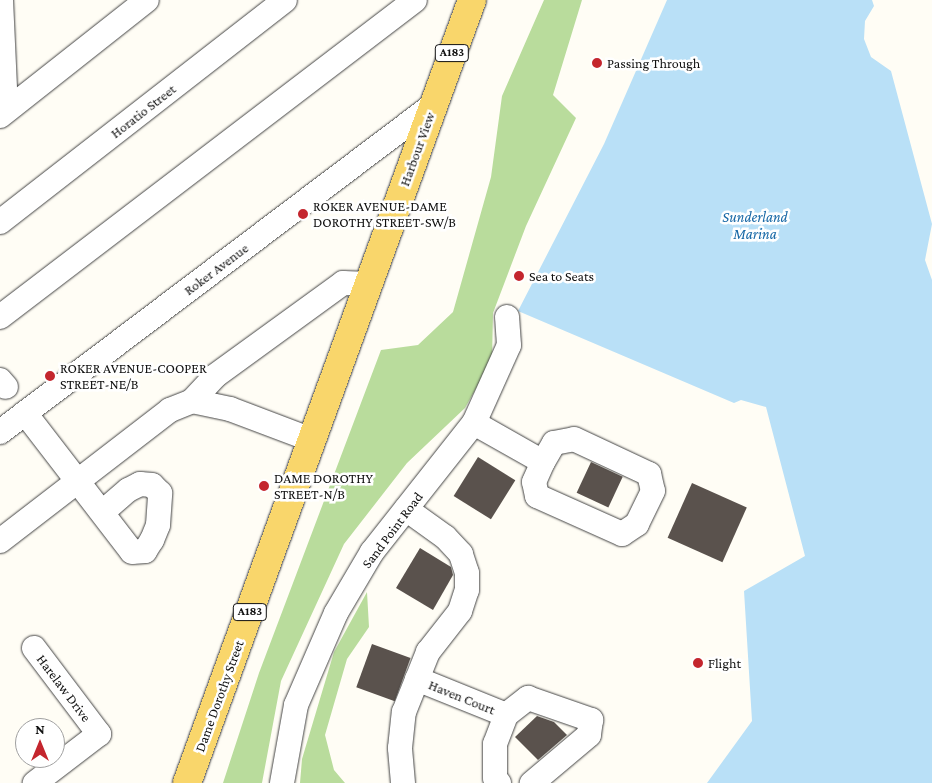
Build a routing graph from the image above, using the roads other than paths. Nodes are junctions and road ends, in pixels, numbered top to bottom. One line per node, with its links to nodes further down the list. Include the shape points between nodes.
1 (2, 0): 7 (street)
2 (147, 0): 7 (street)
3 (285, 0): 8 (street, Horatio Street)
4 (415, 0): 10 (street)
5 (472, 0): 6 (main road, Harbour View / A183)
6 (433, 105): 9 (main road, Harbour View / A183); 13 (street, Roker Avenue)
7 (3, 113)
8 (0, 222)
9 (369, 284): 12 (street, via 343,283 215,376); 16 (main road, Harbour View / A183)
10 (0, 317)
11 (507, 317): 14 (street, Sand Point Road, via 509,346)
12 (192, 401): 16 (street, via 230,409); 18 (street, via 170,410)
13 (25, 413): 15 (street, Roker Avenue); 18 (street)
14 (474, 423): 17 (street); 19 (street, Sand Point Road)
15 (0, 432)
16 (312, 440): 26 (main road, Dame Dorothy Street / A183)
17 (544, 462): 17 (street, via 554,443 574,439 649,474 653,491 637,524 622,534 537,496 534,482)
18 (79, 480): 20 (street); 21 (street)
19 (406, 509): 23 (street, via 455,548 467,573 467,590 460,610 428,652); 27 (street, Sand Point Road, via 372,552 336,614 296,705)
20 (103, 512)
21 (0, 542)
22 (34, 648): 25 (street, Harelaw Drive, via 99,734)
23 (417, 679): 24 (street, Haven Court); 28 (street, via 404,712 400,748)
24 (506, 715): 29 (street, Haven Court, via 495,744 495,778); 30 (street, Haven Court, via 528,698 591,720 589,735)
25 (34, 783)
26 (188, 783)
27 (282, 783)
28 (402, 783)
29 (499, 783)
30 (532, 783)

